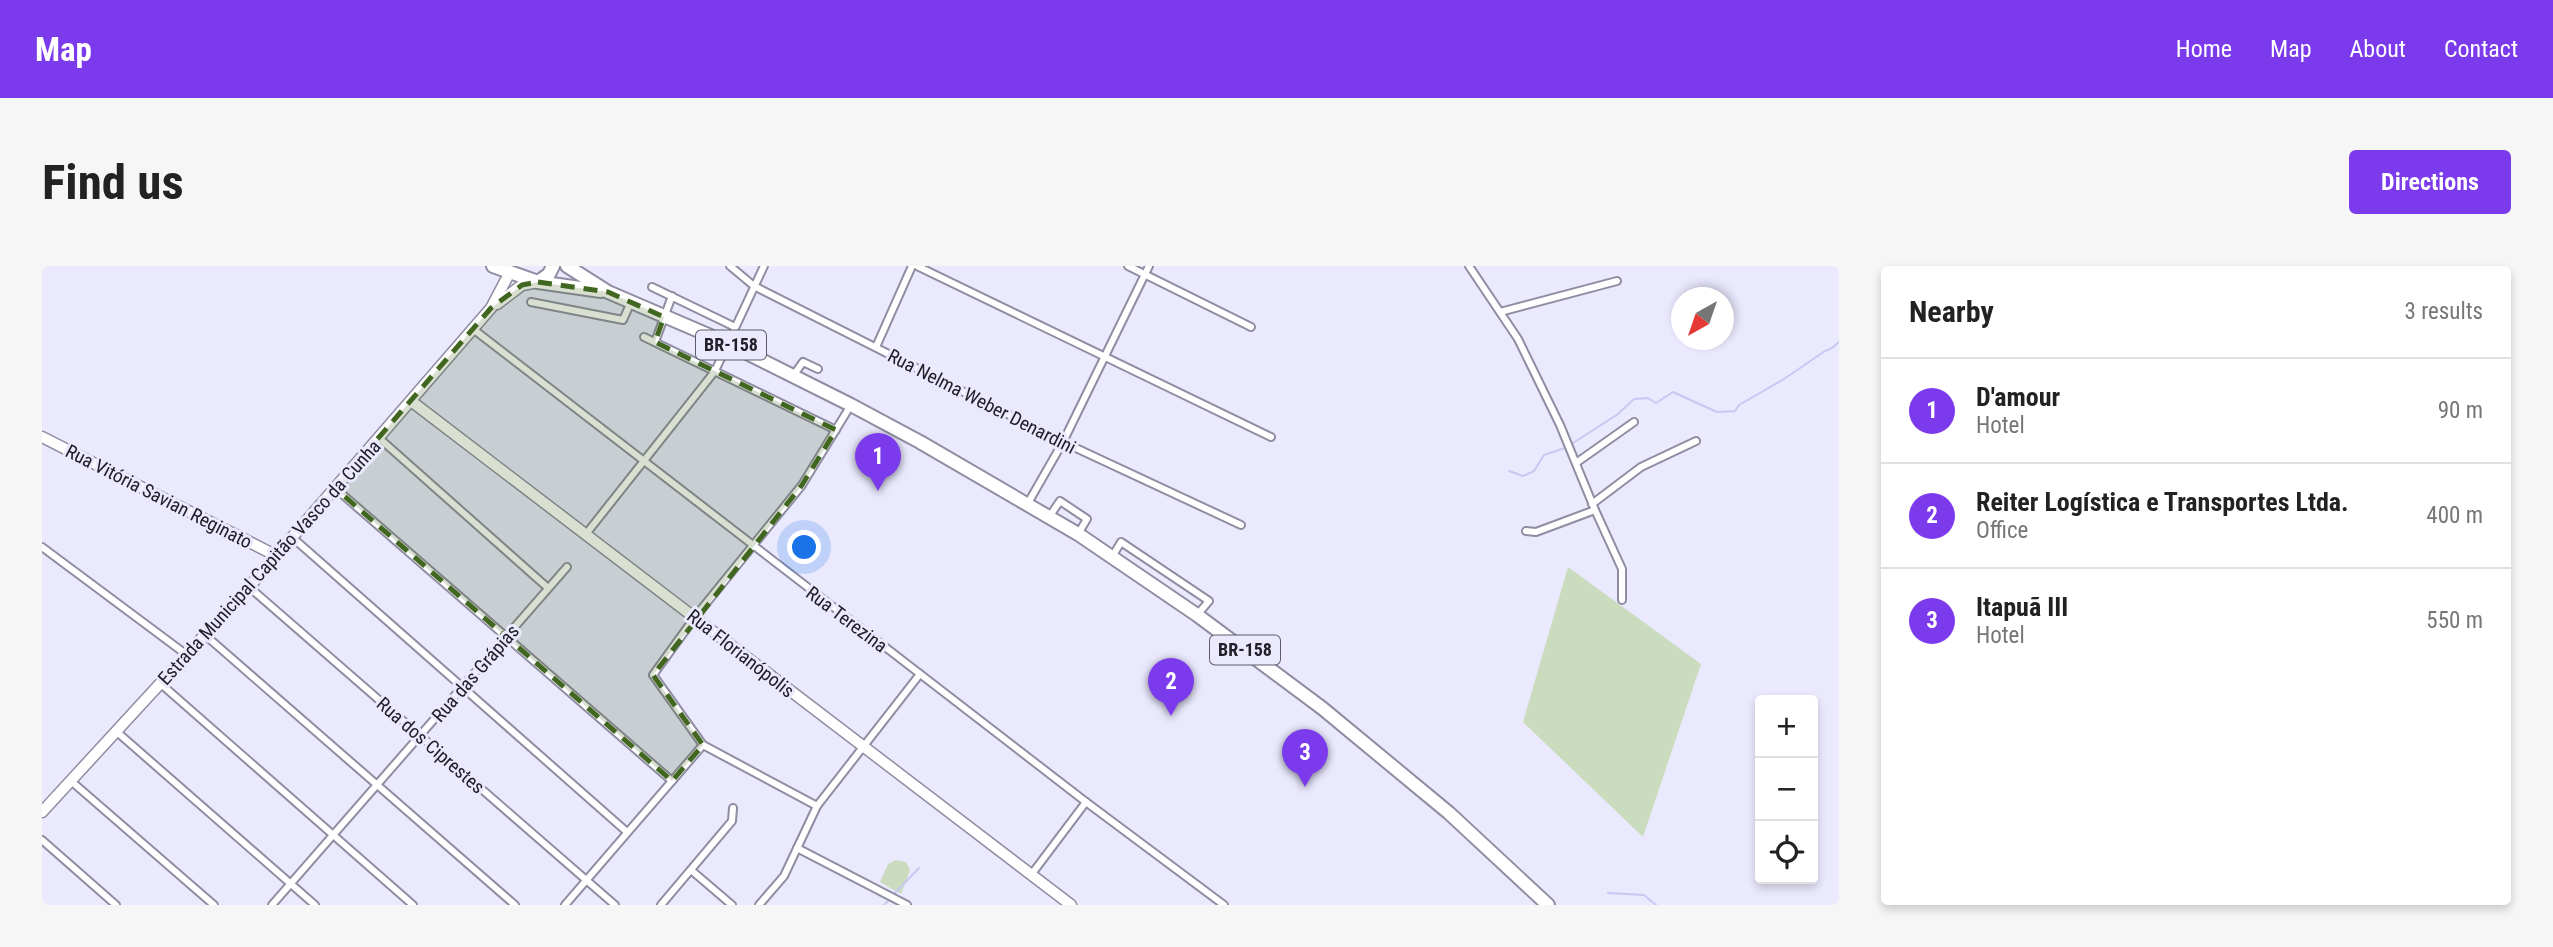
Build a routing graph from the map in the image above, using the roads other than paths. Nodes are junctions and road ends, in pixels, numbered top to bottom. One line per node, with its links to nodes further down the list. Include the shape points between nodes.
1 (493, 266): 10 (highway, BR-158)
2 (553, 266): 13 (highway)
3 (567, 266): 16 (highway, BR-158)
4 (730, 266): 14 (street, Rua Nelma Weber Denardini)
5 (764, 266): 14 (street)
6 (915, 266): 29 (street); 30 (street)
7 (1128, 266): 11 (street)
8 (1149, 266): 11 (street)
9 (1469, 266): 21 (street)
10 (510, 269): 13 (highway, BR-158); 20 (street, Estrada Municipal Capitão Vasco da Cunha)
11 (1145, 275): 24 (street); 30 (street)
12 (1617, 281): 21 (street)
13 (538, 282): 16 (highway, BR-158); 20 (street, Estrada Municipal Capitão Vasco da Cunha, via 522,285)
14 (754, 286): 23 (street); 29 (street, Rua Nelma Weber Denardini)
15 (652, 287): 17 (street)
16 (608, 292): 19 (highway, BR-158)
17 (672, 296): 22 (street); 23 (street)
18 (531, 302): 19 (street, via 624,320)
19 (631, 302): 22 (highway, BR-158)
20 (491, 308): 25 (street, Estrada Municipal Capitão Vasco da Cunha)
21 (1500, 312): 44 (street, via 1518,339)
22 (664, 317): 27 (street); 28 (highway, BR-158)
23 (735, 327): 28 (street)
24 (1251, 327)
25 (473, 329): 34 (street, Estrada Municipal Capitão Vasco da Cunha); 43 (street, Rua Terezina)
26 (644, 337): 27 (street)
27 (655, 342): 32 (street)
28 (727, 343): 32 (street); 33 (highway, BR-158)
29 (876, 347): 42 (street, Rua Nelma Weber Denardini)
30 (1105, 357): 39 (street); 42 (street)
31 (818, 369): 33 (street, via 803,362)
32 (715, 371): 37 (street); 43 (street)
33 (793, 376): 35 (highway, BR-158)
34 (411, 401): 40 (street, Estrada Municipal Capitão Vasco da Cunha); 51 (street, Rua Florianópolis)
35 (851, 405): 37 (street); 46 (highway, BR-158)
36 (1634, 422): 44 (street)
37 (836, 430): 54 (street, via 802,485)
38 (42, 437): 56 (street, Rua Vitória Savian Reginato)
39 (1271, 437)
40 (379, 438): 45 (street, Estrada Municipal Capitão Vasco da Cunha); 63 (street)
41 (1696, 441): 47 (street, via 1642,467)
42 (1063, 442): 46 (street); 49 (street, Rua Nelma Weber Denardini)
43 (644, 462): 51 (street); 54 (street, Rua Terezina)
44 (1576, 463): 47 (street)
45 (335, 488): 53 (street, Estrada Municipal Capitão Vasco da Cunha); 69 (street)
46 (1028, 503): 48 (highway, BR-158)
47 (1594, 507): 50 (street, via 1536,532); 64 (street, via 1622,569)
48 (1049, 517): 52 (highway, BR-158); 52 (street, via 1060,501 1087,519)
49 (1241, 525)
50 (1526, 531)
51 (586, 534): 67 (street, Rua Florianópolis)
52 (1078, 534): 57 (highway, BR-158)
53 (293, 538): 56 (street, Estrada Municipal Capitão Vasco da Cunha); 73 (street)
54 (752, 546): 67 (street); 71 (street, Rua Terezina)
55 (42, 547): 70 (street)
56 (277, 556): 61 (street, Estrada Municipal Capitão Vasco da Cunha)
57 (1112, 557): 58 (street, via 1121,542); 60 (highway, BR-158)
58 (1155, 565): 60 (street); 62 (street)
59 (567, 567): 63 (street, Rua das Grápias)
60 (1144, 579): 65 (highway, BR-158)
61 (249, 587): 68 (street, Estrada Municipal Capitão Vasco da Cunha); 75 (street, Rua dos Ciprestes)
62 (1188, 587): 65 (street); 66 (street, via 1209,601)
63 (548, 588): 69 (street, Rua das Grápias)
64 (1622, 600)
65 (1177, 601): 66 (highway, BR-158)
66 (1198, 615): 107 (highway, BR-158, via 1375,750)
67 (695, 617): 76 (street, via 653,675); 77 (street, Rua Florianópolis)
68 (205, 635): 70 (street, Estrada Municipal Capitão Vasco da Cunha); 80 (street)
69 (506, 637): 73 (street, Rua das Grápias); 79 (street)
70 (187, 655): 72 (street, Estrada Municipal Capitão Vasco da Cunha)
71 (920, 674): 77 (street); 81 (street, Rua Terezina)
72 (161, 684): 74 (street, Estrada Municipal Capitão Vasco da Cunha); 86 (street)
73 (462, 687): 75 (street, Rua das Grápias); 85 (street)
74 (117, 732): 78 (street, Estrada Municipal Capitão Vasco da Cunha); 92 (street)
75 (420, 735): 80 (street, Rua das Grápias); 91 (street, Rua dos Ciprestes)
76 (703, 745): 79 (street); 82 (street)
77 (863, 747): 82 (street); 90 (street, Rua Florianópolis)
78 (71, 781): 84 (street, Estrada Municipal Capitão Vasco da Cunha); 95 (street)
79 (671, 781): 85 (street)
80 (377, 785): 86 (street, Rua das Grápias); 99 (street)
81 (1086, 802): 90 (street); 106 (street, Rua Terezina)
82 (817, 806): 88 (street)
83 (733, 808): 89 (street, via 732,821)
84 (42, 812)
85 (627, 832): 91 (street)
86 (333, 835): 92 (street, Rua das Grápias); 98 (street)
87 (42, 840): 94 (street)
88 (797, 848): 103 (street, via 784,876); 104 (street)
89 (691, 870): 101 (street); 102 (street)
90 (1031, 875): 105 (street, Rua Florianópolis)
91 (586, 880): 93 (street, Rua dos Ciprestes); 100 (street)
92 (290, 884): 96 (street, Rua das Grápias); 97 (street)
93 (614, 904)
94 (116, 905)
95 (214, 905)
96 (272, 905)
97 (314, 905)
98 (413, 905)
99 (515, 905)
100 (565, 905)
101 (661, 905)
102 (732, 905)
103 (759, 905)
104 (906, 905)
105 (1071, 905)
106 (1224, 905)
107 (1548, 905)

